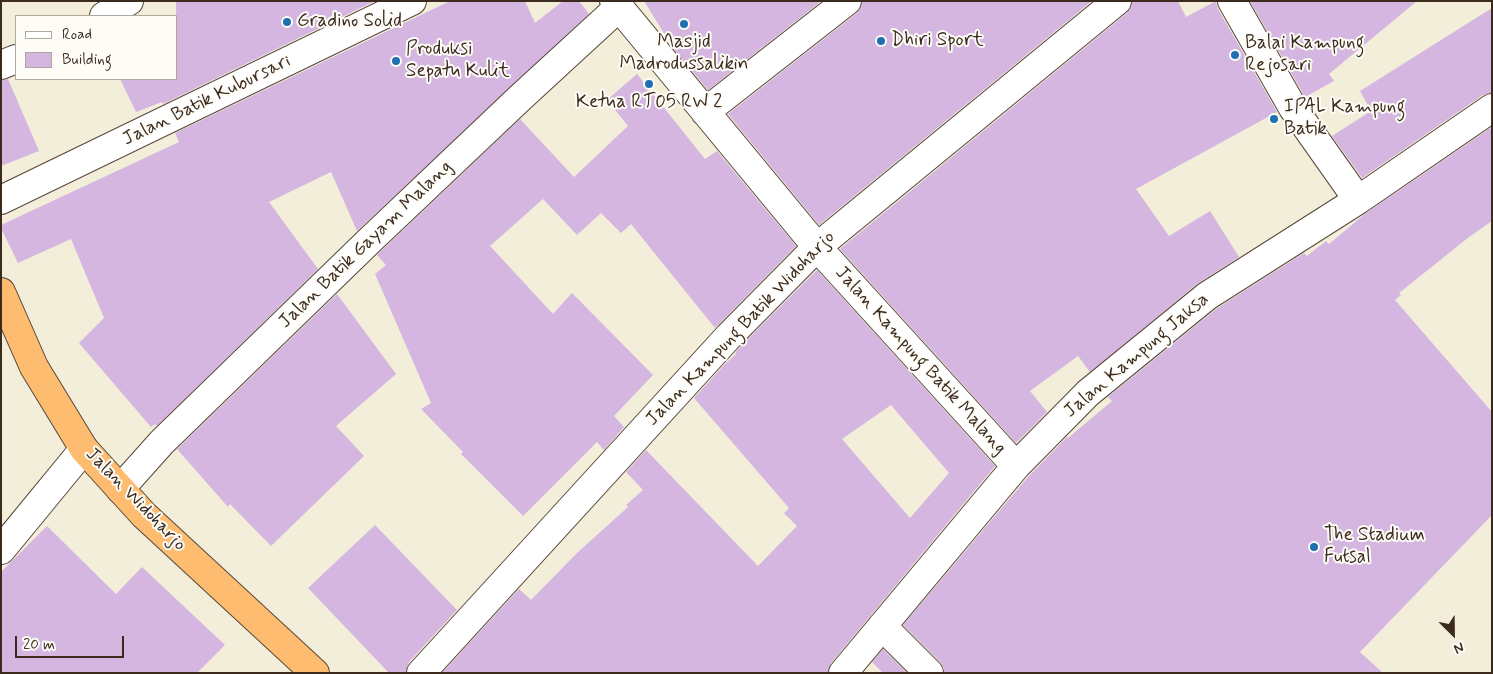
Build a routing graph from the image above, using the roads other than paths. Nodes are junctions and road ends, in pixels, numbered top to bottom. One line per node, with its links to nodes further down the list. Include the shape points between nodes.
1 (129, 1): 7 (street)
2 (412, 1): 12 (street, Jalan Batik Kubursari)
3 (847, 1): 11 (street)
4 (1117, 1): 14 (street, Jalan Kampung Batik Widoharjo)
5 (1232, 1): 13 (street, via 1293,108)
6 (616, 4): 11 (street, Jalan Kampung Batik Malang); 18 (street, Jalan Batik Gayam Malang, via 162,442)
7 (106, 15)
8 (15, 59): 9 (street)
9 (1, 65)
10 (1492, 108): 13 (street, Jalan Kampung Jaksa)
11 (705, 112): 14 (street, Jalan Kampung Batik Malang)
12 (1, 200)
13 (1358, 200): 17 (street, Jalan Kampung Jaksa, via 1207,296 1088,393)
14 (817, 247): 17 (street, Jalan Kampung Batik Malang); 22 (street, Jalan Kampung Batik Widoharjo, via 730,336)
15 (1, 292): 16 (highway, Jalan Widoharjo, via 34,367)
16 (84, 449): 18 (highway, Jalan Widoharjo); 19 (street)
17 (1016, 466): 20 (street, Jalan Kampung Jaksa)
18 (120, 489): 21 (highway, Jalan Widoharjo)
19 (1, 550)
20 (882, 626): 23 (street, Jalan Kampung Jaksa); 24 (street)
21 (315, 673)
22 (422, 673)
23 (843, 673)
24 (929, 673)

